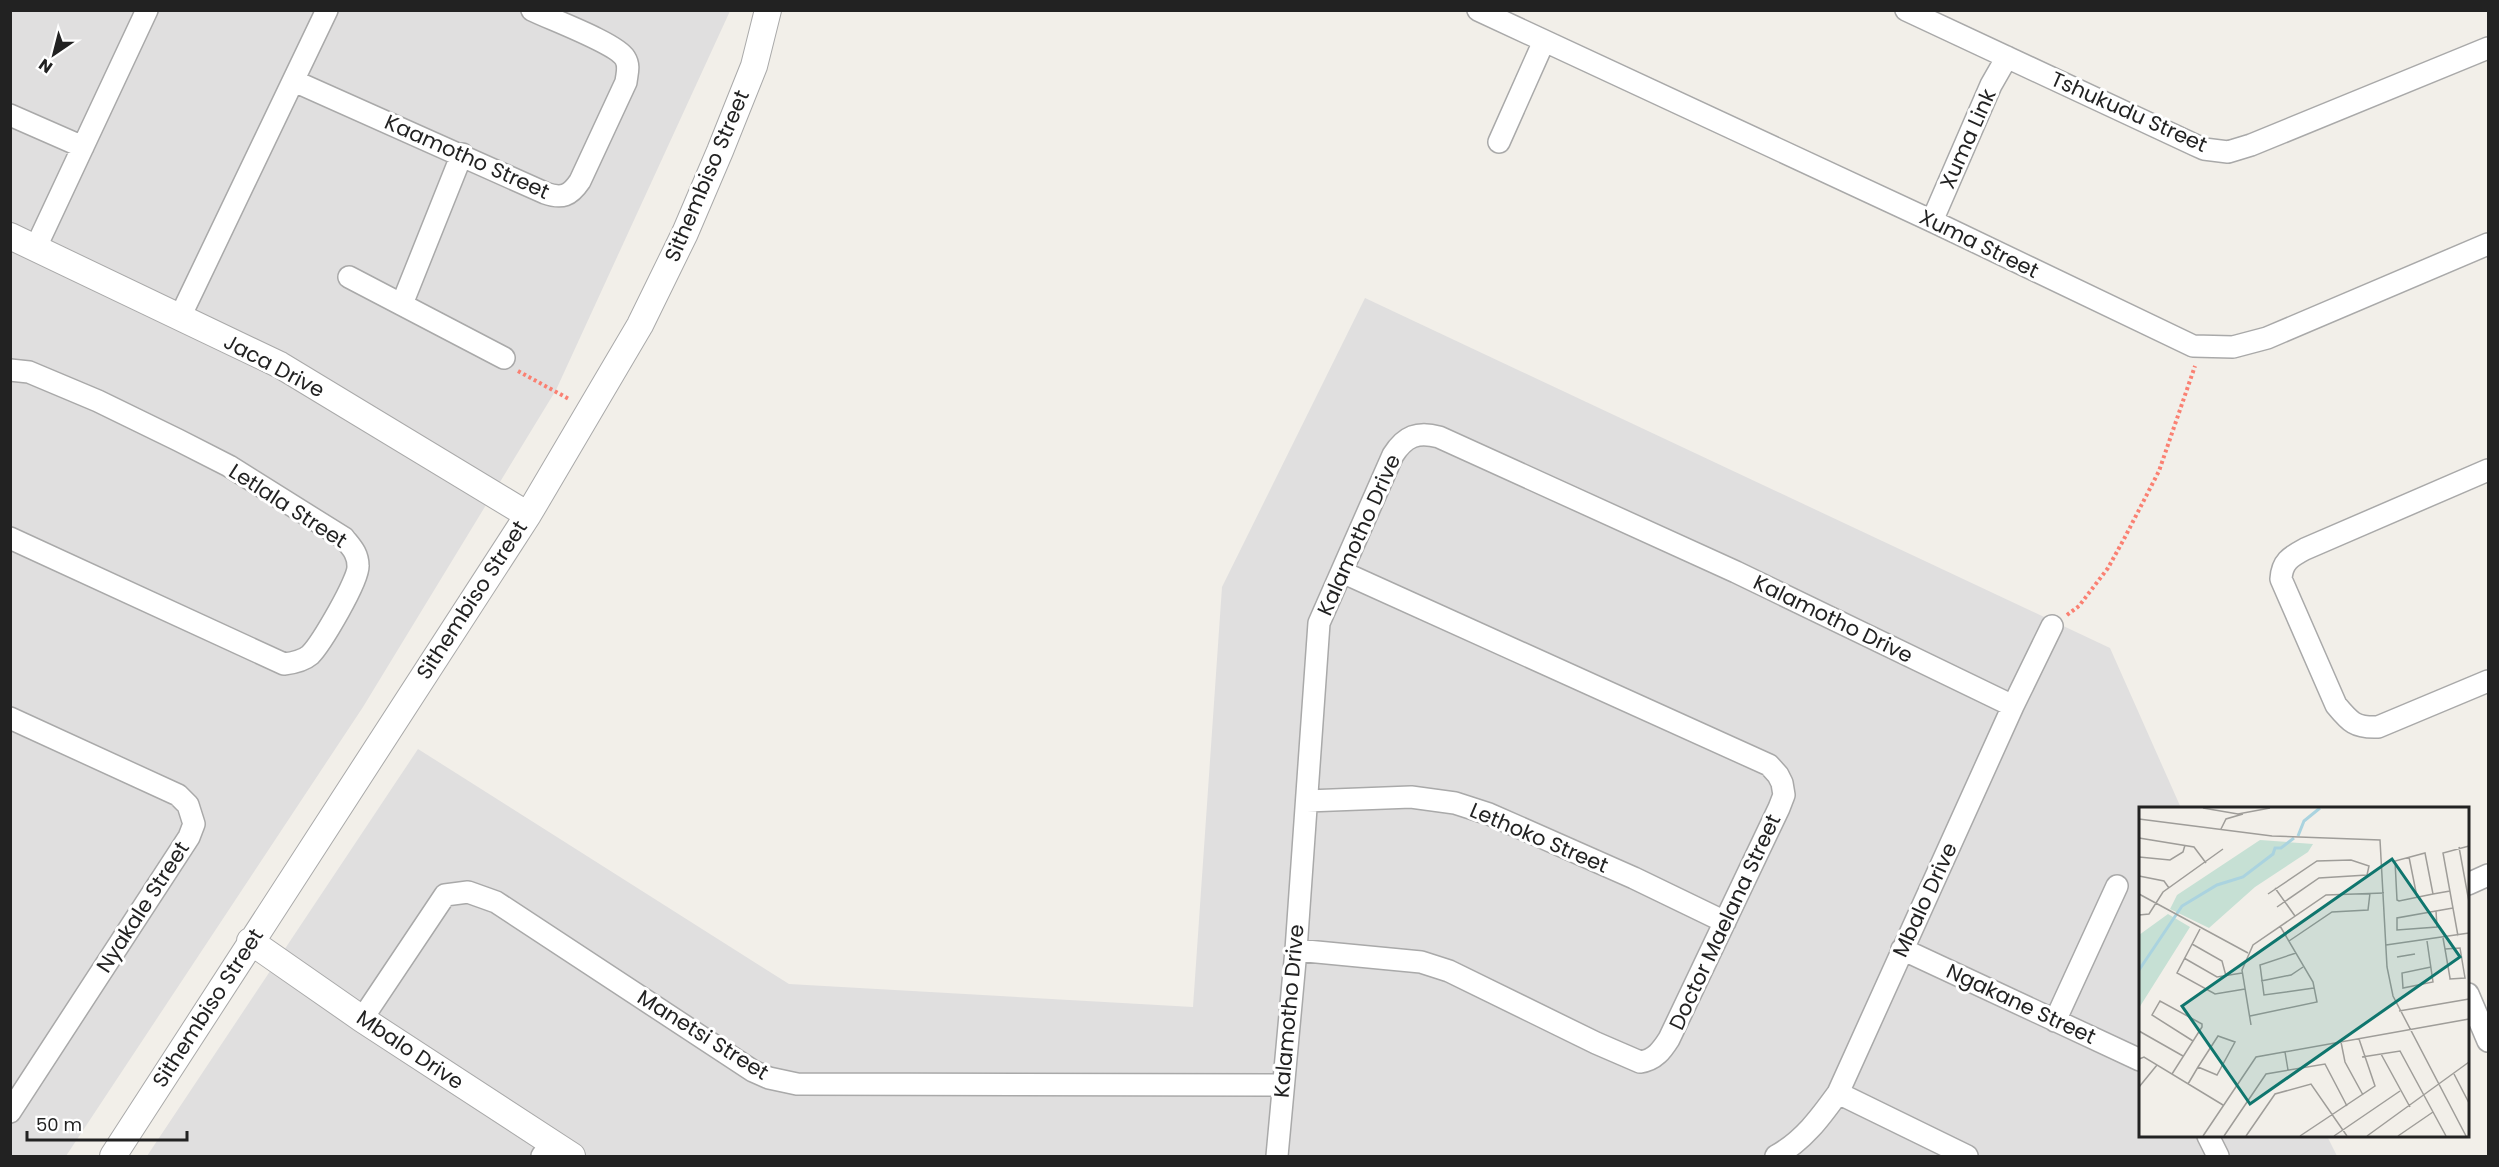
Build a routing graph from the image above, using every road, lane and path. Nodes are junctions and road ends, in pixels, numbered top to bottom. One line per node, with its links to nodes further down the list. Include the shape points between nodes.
1 (147, 10): 13 (street)
2 (327, 10): 10 (street)
3 (531, 10): 14 (street, Kaamotho Street, via 610,46 626,59 626,82 580,181 571,193 554,196)
4 (768, 10): 25 (street, Sithembiso Street, via 754,66 685,233 640,325)
5 (1478, 10): 7 (street, Xuma Street)
6 (1906, 10): 9 (street, Tshukudu Street)
7 (1544, 41): 12 (street); 15 (street, Xuma Street)
8 (2488, 48): 9 (street, Tshukudu Street, via 2228,152 2204,149)
9 (2007, 57): 15 (street, Xuma Link)
10 (294, 81): 14 (street, Kaamotho Street); 21 (street)
11 (10, 114): 13 (street)
12 (1499, 142)
13 (83, 147): 18 (street)
14 (462, 154): 20 (street)
15 (1932, 221): 22 (street, Xuma Street, via 2176,340)
16 (10, 236): 18 (street, Jaca Drive)
17 (2488, 244): 22 (street, Xuma Street, via 2267,338 2233,347)
18 (36, 247): 21 (street, Jaca Drive)
19 (350, 277): 20 (street)
20 (402, 304): 23 (street)
21 (180, 317): 27 (street, Jaca Drive, via 280,365)
22 (2202, 348): 30 (path, via 2158,471 2124,539 2079,606)
23 (504, 358): 25 (path, via 517,370)
24 (10, 370): 28 (street, Letlala Street, via 29,372 98,401 229,466 344,538 357,554 358,568 354,585 310,654 284,664)
25 (589, 410): 27 (street, Sithembiso Street)
26 (2488, 470): 31 (street, via 2305,549 2288,559 2281,579 2336,705 2362,728 2378,727)
27 (528, 515): 39 (street, Sithembiso Street)
28 (10, 537)
29 (1342, 572): 32 (street, Kalamotho Drive, via 1393,455 1409,438 1429,434 1736,572); 34 (street, Kalamotho Drive, via 1319,623); 38 (street, Doctor Maelana Street, via 1768,765 1778,775 1784,795)
30 (2052, 626): 32 (street, Mbalo Drive)
31 (2488, 681)
32 (2013, 706): 40 (street, Mbalo Drive)
33 (11, 720): 49 (street, Nyakale Street, via 178,795 188,805 194,824 163,879)
34 (1306, 801): 38 (street, Lethoko Street, via 1411,798 1455,803 1489,814); 41 (street, Kalamotho Drive)
35 (2488, 875): 36 (street)
36 (2469, 884)
37 (2117, 886): 44 (street)
38 (1725, 922): 41 (street, Doctor Maelana Street, via 1669,1039 1652,1059 1640,1062 1449,971 1422,962)
39 (250, 941): 43 (street, Mbalo Drive); 52 (street, Sithembiso Street)
40 (1902, 949): 44 (street, Ngakane Street); 48 (street, Mbalo Drive)
41 (1296, 950): 47 (street, Kalamotho Drive)
42 (2469, 996): 45 (street)
43 (362, 1019): 47 (street, Manetsi Street, via 445,896 468,892 496,902 769,1078 797,1084); 51 (street, Mbalo Drive)
44 (2055, 1021): 46 (street, Ngakane Street)
45 (2488, 1041)
46 (2139, 1060)
47 (1282, 1085): 53 (street, Kalamotho Drive)
48 (1838, 1093): 54 (street, Mbalo Drive, via 1793,1147); 55 (street)
49 (10, 1112)
50 (2208, 1137): 56 (street)
51 (555, 1152)
52 (112, 1156)
53 (1277, 1156)
54 (1776, 1156)
55 (1967, 1156)
56 (2218, 1156)

